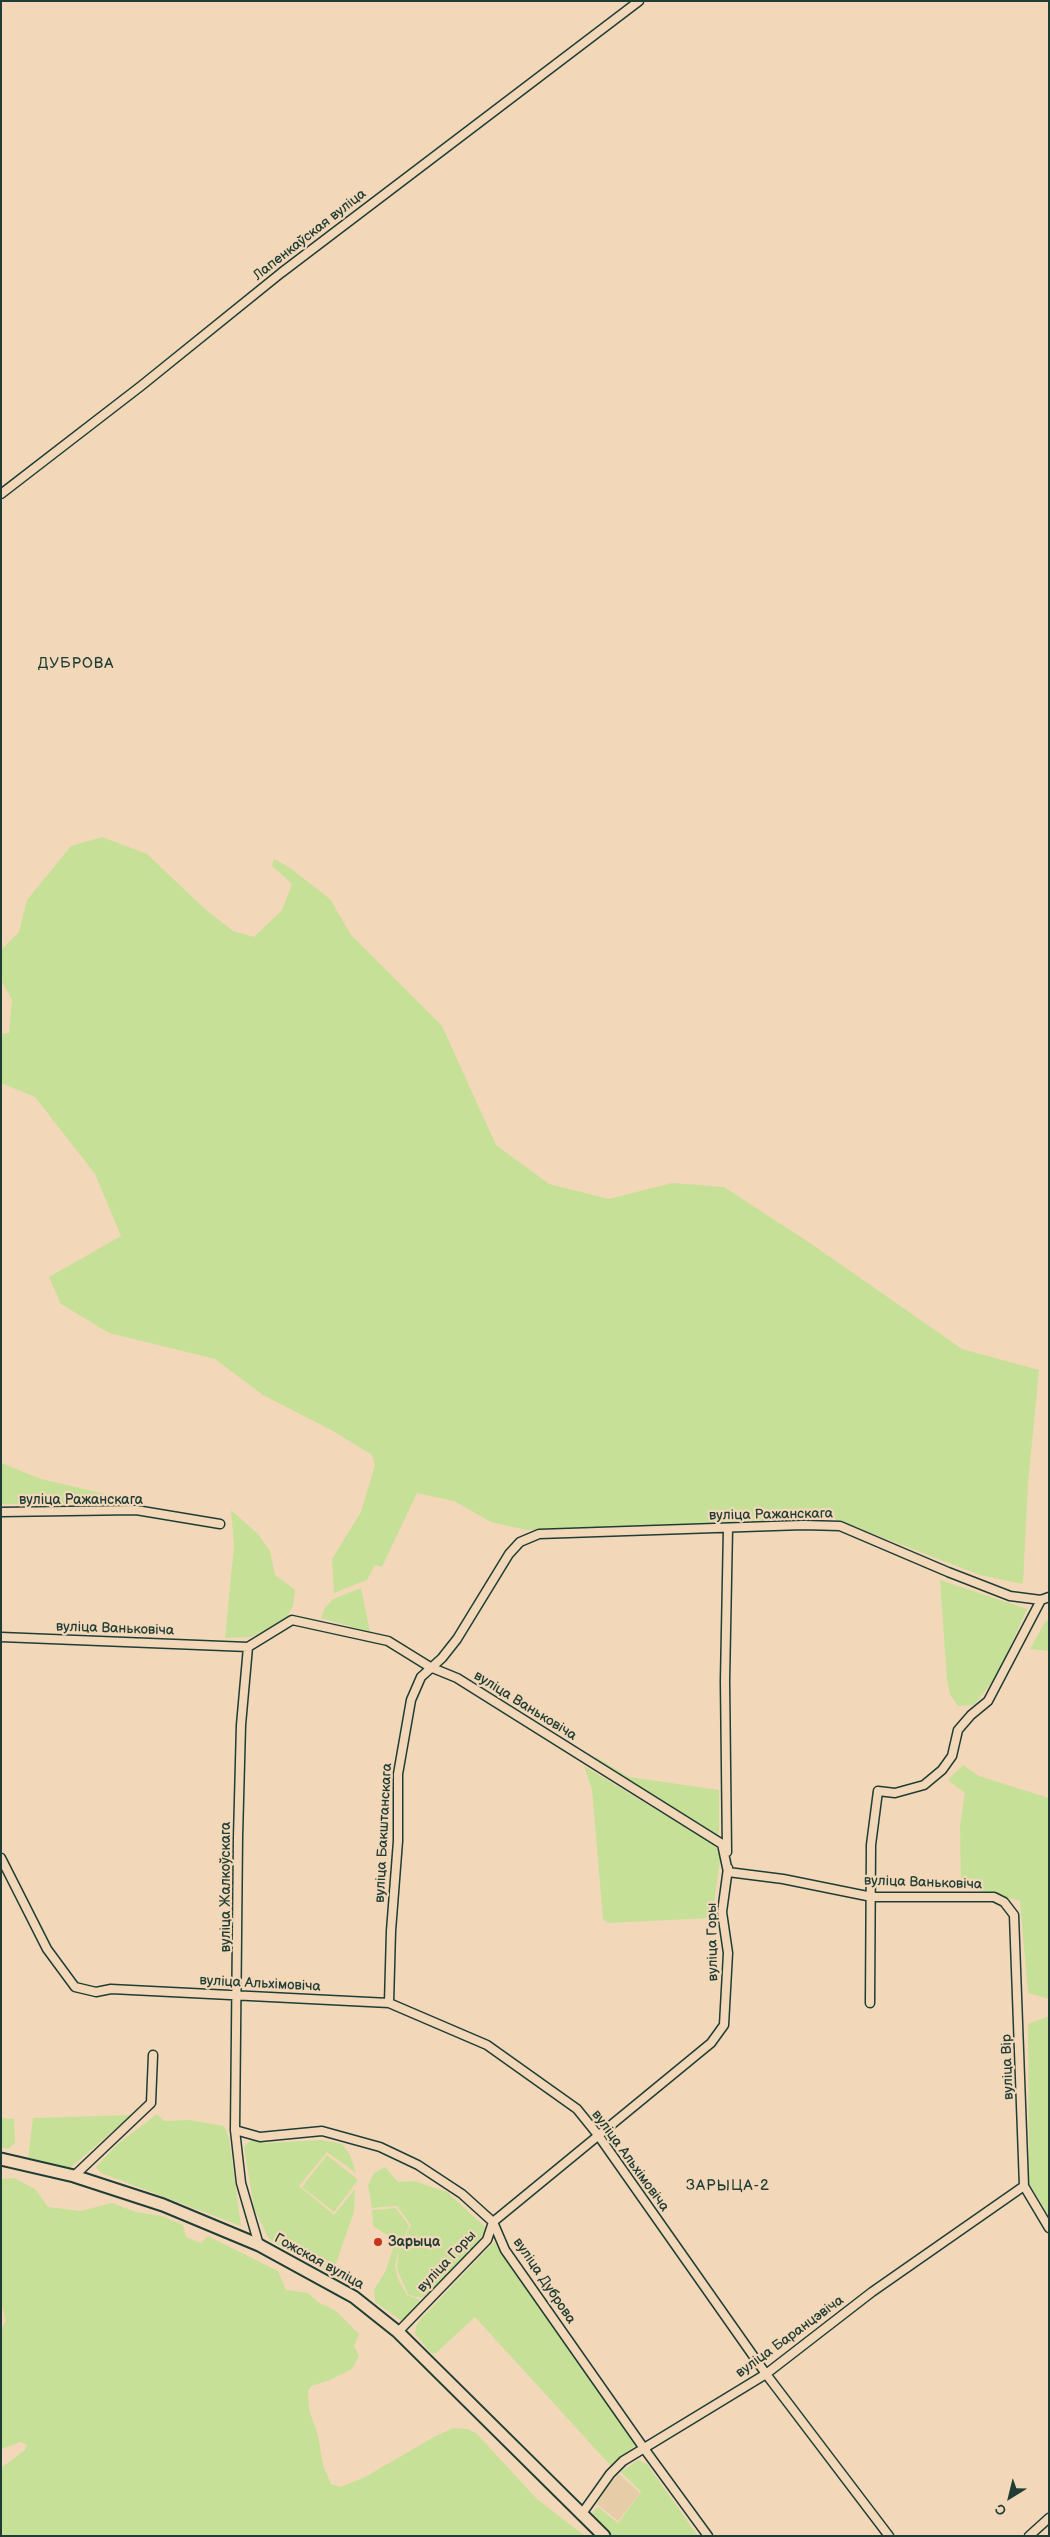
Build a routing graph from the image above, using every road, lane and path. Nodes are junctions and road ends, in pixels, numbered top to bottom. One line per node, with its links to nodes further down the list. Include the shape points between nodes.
1 (639, 1): 2 (street, Лапенкаўская вуліца, via 281,273)
2 (1, 494)
3 (1, 1512): 4 (street, вуліца Ражанскага, via 136,1510)
4 (220, 1524)
5 (728, 1528): 6 (street, вуліца Ражанскага); 7 (street, вуліца Ражанскага, via 840,1526 1010,1596); 12 (street, вуліца Горы, via 725,1690)
6 (539, 1534): 10 (street, вуліца Бакштанскага, via 520,1542 509,1554 457,1639)
7 (1045, 1598): 13 (street, via 988,1701 958,1730 952,1756 942,1770 924,1785 896,1793 878,1791 871,1846)
8 (1, 1638): 9 (street, вуліца Ваньковіча)
9 (248, 1647): 10 (street, вуліца Ваньковіча, via 292,1620 388,1641); 15 (street, вуліца Жалкоўскага, via 241,1725)
10 (430, 1667): 12 (street, вуліца Ваньковіча, via 457,1678 722,1844); 16 (street, вуліца Бакштанскага, via 421,1677 411,1700 398,1774 398,1841)
11 (1, 1858): 15 (street, вуліца Альхімовіча, via 47,1949 75,1987 96,1992 111,1988)
12 (728, 1872): 13 (street, вуліца Ваньковіча, via 783,1879); 20 (street, вуліца Горы, via 722,1912 728,1953 724,2025 712,2043)
13 (872, 1897): 14 (street, вуліца Ваньковіча, via 994,1897); 17 (street)
14 (1004, 1902): 23 (street, вуліца Вір, via 1014,1915)
15 (238, 1995): 16 (street, вуліца Альхімовіча); 19 (street, вуліца Жалкоўскага)
16 (389, 2003): 20 (street, вуліца Альхімовіча, via 487,2045 577,2109)
17 (870, 2003)
18 (153, 2055): 22 (street, via 151,2103)
19 (235, 2130): 24 (street, вуліца Дуброва, via 260,2136 322,2131 380,2148 418,2165 462,2194); 26 (street, вуліца Жалкоўскага, via 241,2183)
20 (598, 2135): 24 (street, вуліца Горы); 28 (street, вуліца Альхімовіча)
21 (1, 2159): 22 (street, Гожская вуліца)
22 (74, 2176): 26 (street, Гожская вуліца, via 163,2204)
23 (1024, 2186): 25 (street, вуліца Вір); 28 (street, вуліца Баранцэвіча, via 872,2292)
24 (494, 2222): 27 (street, вуліца Горы, via 487,2240); 29 (street, вуліца Дуброва, via 505,2250)
25 (1049, 2228)
26 (259, 2245): 27 (street, Гожская вуліца, via 354,2297)
27 (398, 2332): 30 (street, Гожская вуліца)
28 (766, 2374): 29 (street, вуліца Баранцэвіча); 34 (street, вуліца Альхімовіча)
29 (643, 2447): 30 (street, вуліца Баранцэвіча, via 610,2474); 33 (street, вуліца Дуброва)
30 (581, 2515): 32 (street, Гожская вуліца)
31 (1049, 2518): 35 (street)
32 (604, 2536)
33 (708, 2536)
34 (889, 2536)
35 (1029, 2536)

